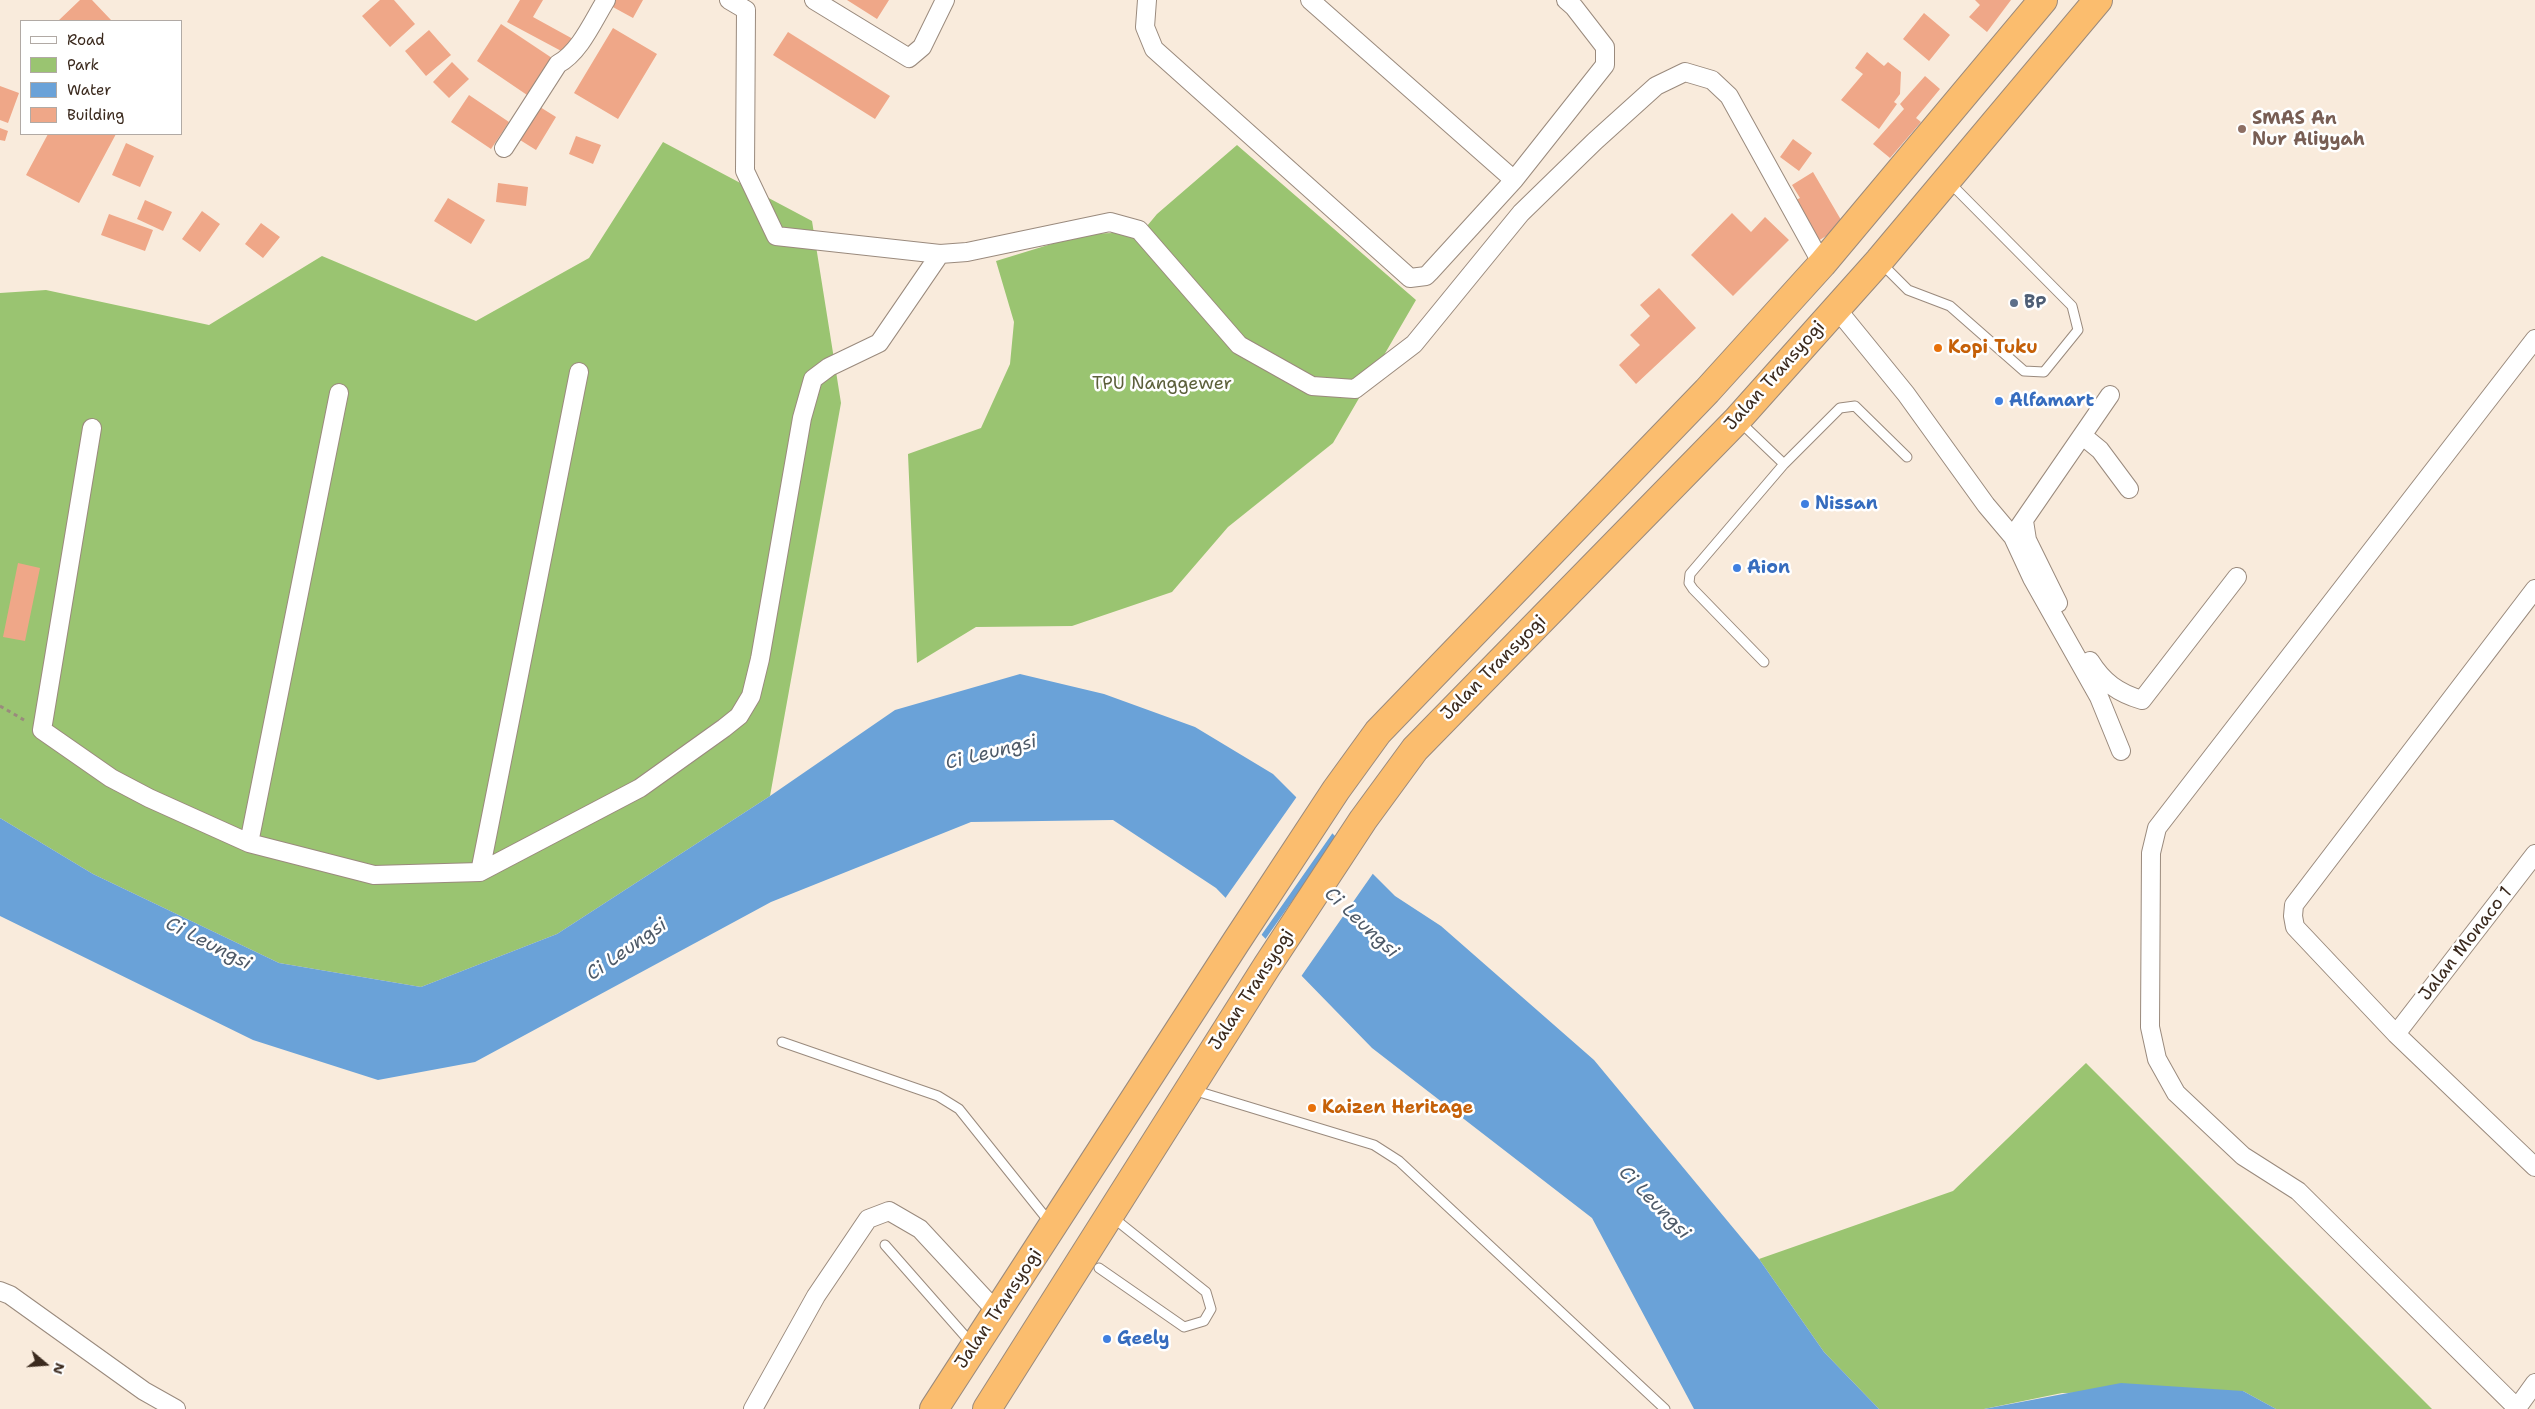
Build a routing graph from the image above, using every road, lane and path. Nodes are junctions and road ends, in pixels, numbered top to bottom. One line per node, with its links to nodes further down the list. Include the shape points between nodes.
1 (606, 0): 10 (street, via 576,48 558,64)
2 (729, 0): 13 (street, via 746,10 745,171 776,236)
3 (814, 0): 4 (street, via 909,58 922,47)
4 (945, 0)
5 (1147, 0): 12 (street, via 1145,27 1154,49 1410,278 1426,276)
6 (1310, 0): 12 (street)
7 (2043, 0): 15 (highway, Jalan Transyogi)
8 (2098, 0): 11 (highway, Jalan Transyogi)
9 (1573, 2): 12 (street, via 1605,47 1605,66)
10 (504, 148)
11 (1946, 179): 14 (highway, Jalan Transyogi); 14 (lane, via 2072,306 2078,330 2044,372 2024,371 1950,306 1908,290)
12 (1514, 180)
13 (940, 254): 15 (street, via 967,252 1110,222 1139,230 1239,345 1312,386 1355,389 1414,344 1521,213 1595,141 1656,86 1685,72 1712,80 1729,96); 37 (street, via 879,343 828,367 813,379 802,418 760,659 751,696 739,716 640,788)
14 (1878, 261): 16 (highway, Jalan Transyogi)
15 (1822, 264): 43 (highway, Jalan Transyogi, via 1707,391 1378,732 1236,942)
16 (1836, 308): 21 (highway, Jalan Transyogi); 28 (street, via 1906,394)
17 (2535, 339): 55 (street, via 2157,828 2152,853 2150,1026 2157,1059 2176,1093 2243,1156 2298,1191)
18 (579, 372): 37 (street)
19 (339, 393): 35 (street)
20 (2110, 395): 23 (street)
21 (1737, 420): 25 (lane); 40 (highway, Jalan Transyogi, via 1415,750 1363,820)
22 (92, 428): 33 (street)
23 (2083, 436): 26 (street, via 2100,450); 27 (street)
24 (1907, 456): 25 (lane, via 1854,406 1847,406 1840,408)
25 (1784, 464): 31 (lane, via 1688,578 1693,589)
26 (2129, 490)
27 (2024, 521): 28 (street); 29 (street, via 2027,540 2075,637 2100,677 2121,694 2142,700)
28 (2013, 537): 34 (street, via 2032,578 2099,697)
29 (2237, 577)
30 (2535, 589): 38 (street, via 2294,905 2295,927)
31 (1764, 662)
32 (0, 706): 33 (path)
33 (42, 730): 35 (street, via 111,778)
34 (2121, 751)
35 (249, 843): 37 (street, via 374,875)
36 (2535, 854): 38 (street, Jalan Monaco 1)
37 (480, 872)
38 (2396, 1034): 41 (street)
39 (782, 1042): 43 (lane, via 938,1096 959,1109)
40 (1189, 1088): 42 (highway, Jalan Transyogi); 54 (lane, via 1374,1145 1398,1161)
41 (2533, 1160)
42 (1109, 1214): 45 (lane, via 1206,1292 1211,1309 1204,1321 1184,1327); 53 (highway, Jalan Transyogi)
43 (1053, 1227): 47 (highway, Jalan Transyogi)
44 (885, 1245): 48 (lane)
45 (1099, 1268)
46 (0, 1291): 50 (street, via 144,1391)
47 (997, 1312): 48 (highway, Jalan Transyogi); 51 (street, via 920,1229 889,1210 868,1220 816,1296)
48 (974, 1346): 52 (highway, Jalan Transyogi)
49 (2535, 1383): 55 (street)
50 (176, 1409)
51 (753, 1409)
52 (934, 1409)
53 (987, 1409)
54 (1665, 1409)
55 (2517, 1409)

